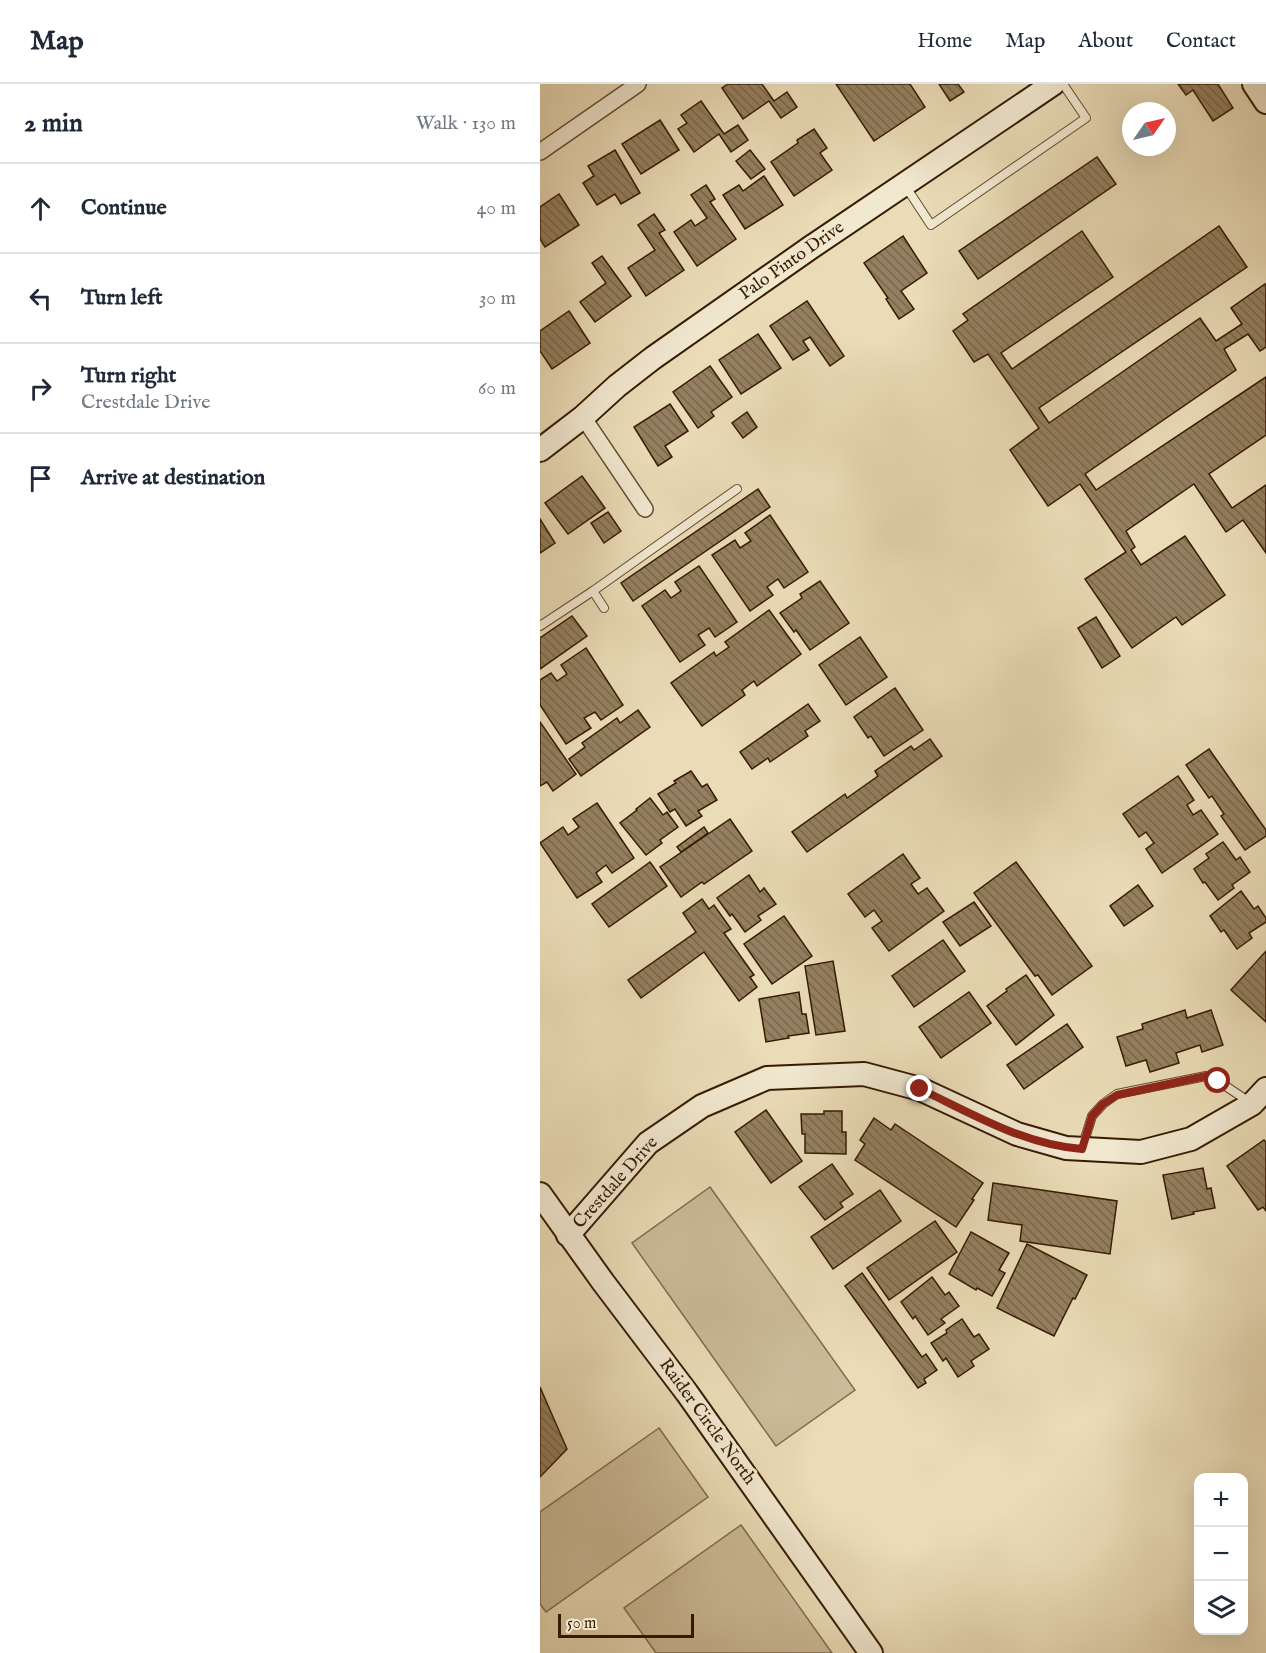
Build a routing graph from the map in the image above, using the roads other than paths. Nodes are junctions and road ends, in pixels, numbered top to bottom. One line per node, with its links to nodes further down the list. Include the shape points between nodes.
1 (638, 84): 6 (street)
2 (1053, 84): 7 (street, Palo Pinto Drive)
3 (1063, 84): 7 (lane, via 1086,118 931,225)
4 (1254, 84): 5 (street)
5 (1266, 102)
6 (540, 152)
7 (905, 185): 8 (street, Palo Pinto Drive, via 653,358)
8 (583, 417): 9 (street, Palo Pinto Drive); 11 (street)
9 (540, 450)
10 (737, 489): 12 (lane)
11 (645, 508)
12 (592, 591): 13 (lane); 14 (lane)
13 (604, 608)
14 (540, 626)
15 (1259, 1096): 16 (street, Crestdale Drive, via 1191,1139 1141,1152); 16 (lane, via 1206,1076 1117,1095 1092,1116)
16 (1082, 1149): 18 (street, Crestdale Drive, via 1017,1134 920,1089 864,1074 767,1078 702,1106 648,1143)
17 (540, 1194): 18 (street, Raider Circle North)
18 (568, 1235): 19 (street, Raider Circle North, via 687,1393)
19 (871, 1653)

